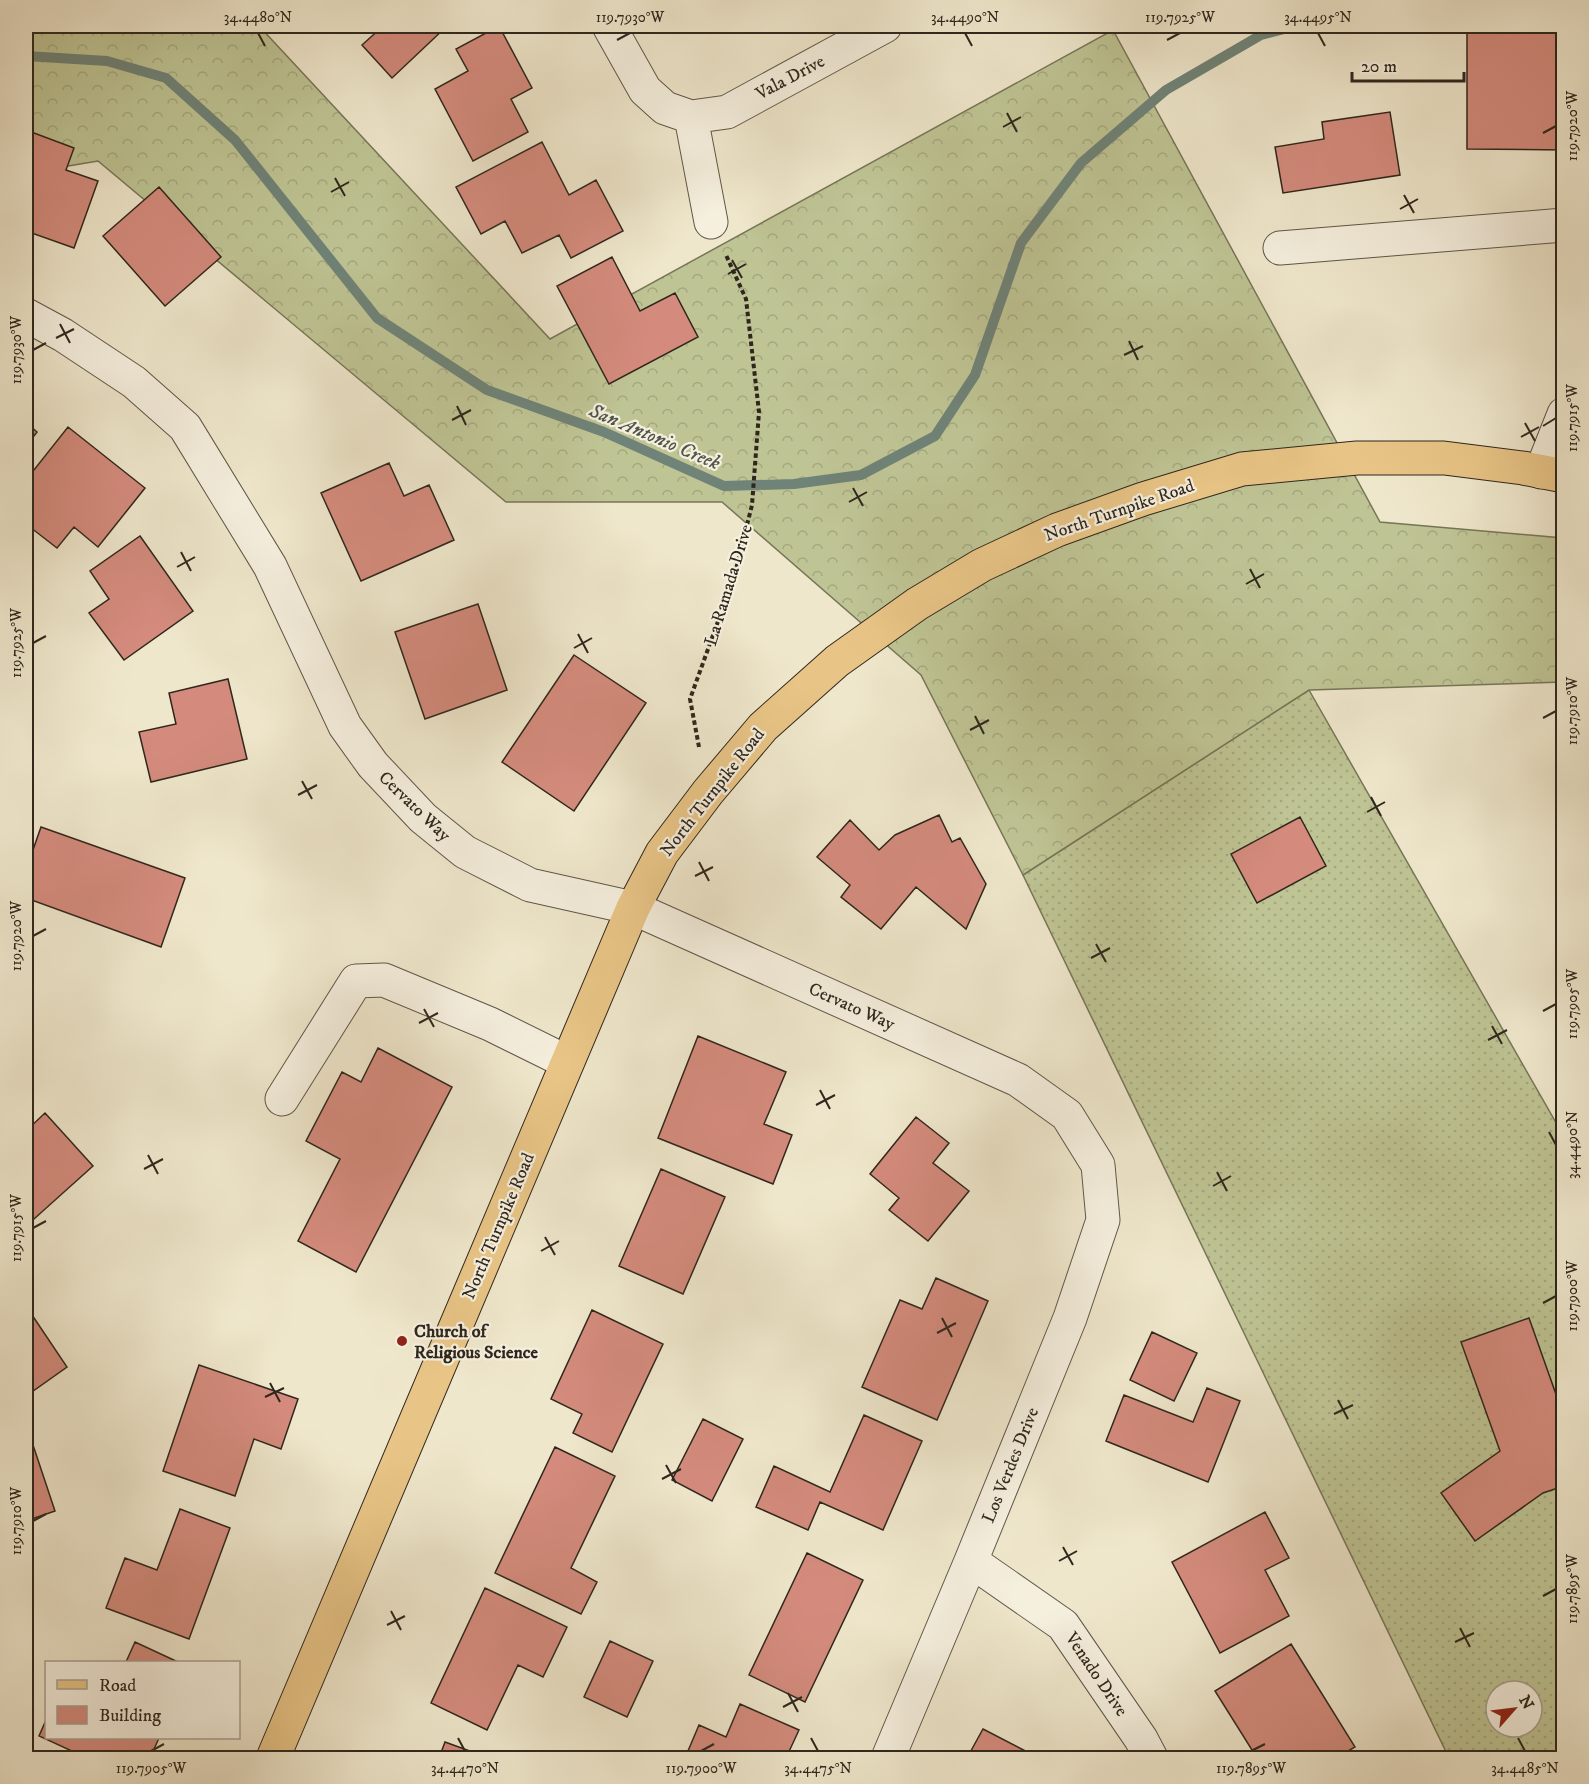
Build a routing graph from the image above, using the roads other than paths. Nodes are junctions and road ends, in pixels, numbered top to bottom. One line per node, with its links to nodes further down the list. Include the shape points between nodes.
1 (609, 26): 3 (street, via 645,90 665,108)
2 (885, 26): 3 (street, Vala Drive, via 727,112)
3 (691, 117): 4 (street)
4 (711, 222)
5 (1563, 225): 6 (street)
6 (1280, 248)
7 (26, 315): 10 (street, Cervato Way, via 134,382 185,427 270,566 345,726 373,765 423,818 465,852 530,885)
8 (1563, 414): 9 (street)
9 (1552, 474): 10 (main road, North Turnpike Road, via 1444,458 1357,458 1242,469 1057,530 982,565 926,598 837,661 763,727 662,854)
10 (633, 908): 11 (main road, North Turnpike Road); 13 (street, Cervato Way, via 1018,1080 1067,1115)
11 (567, 1062): 12 (street, via 490,1024 384,980 356,981); 15 (main road, North Turnpike Road)
12 (282, 1099)
13 (1098, 1165): 14 (street, Los Verdes Drive, via 1103,1220 1092,1256)
14 (971, 1561): 16 (street, Los Verdes Drive); 17 (street, Venado Drive, via 1063,1625)
15 (273, 1758)
16 (888, 1758)
17 (1151, 1758)

